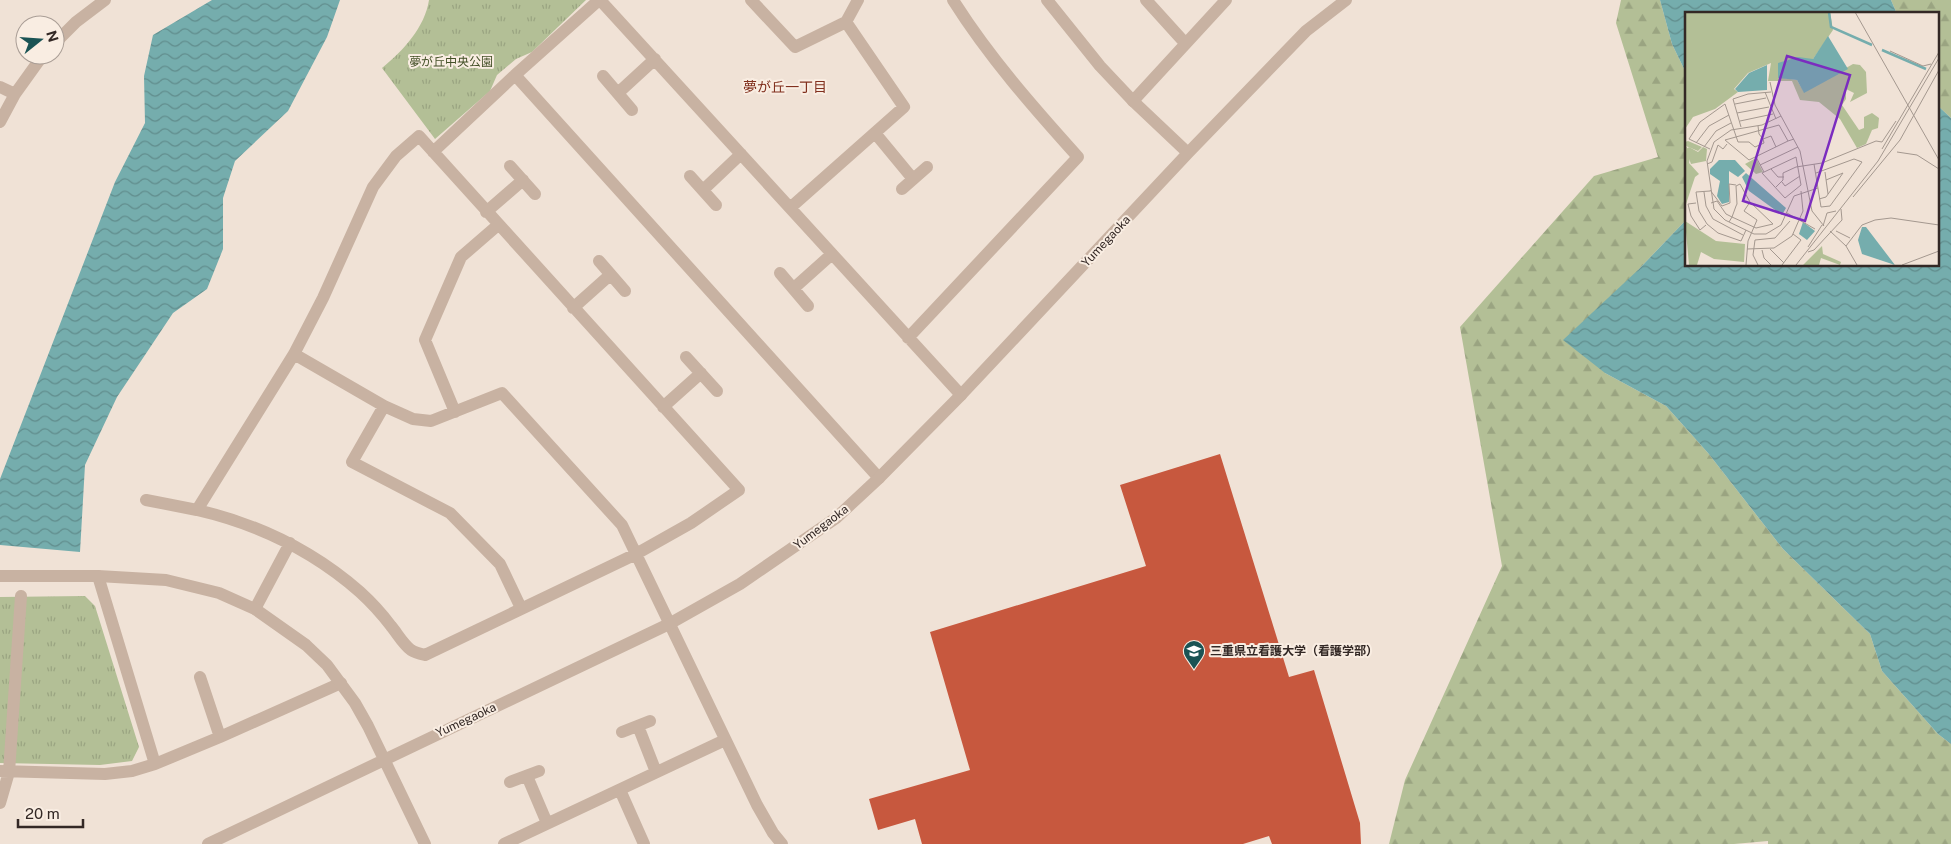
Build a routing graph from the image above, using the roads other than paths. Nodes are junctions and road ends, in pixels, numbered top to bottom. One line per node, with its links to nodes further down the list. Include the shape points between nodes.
1 (105, 0): 11 (street)
2 (600, 0): 13 (street); 15 (street)
3 (751, 0): 10 (street, via 795,47)
4 (858, 0): 10 (street)
5 (953, 0): 47 (street, via 1020,92 1078,157)
6 (1047, 0): 20 (street)
7 (1146, 0): 12 (street)
8 (1226, 0): 12 (street)
9 (1346, 0): 25 (street, Yumegaoka, via 1306,31)
10 (846, 22): 23 (street, via 904,107)
11 (65, 33)
12 (1185, 43): 20 (street)
13 (654, 59): 18 (street); 26 (street)
14 (36, 65): 19 (street)
15 (515, 75): 24 (street); 56 (street)
16 (603, 76): 18 (street)
17 (0, 87): 19 (street)
18 (618, 93): 21 (street)
19 (15, 94): 22 (street)
20 (1133, 101): 25 (street)
21 (632, 110)
22 (0, 122)
23 (875, 133): 30 (street); 36 (street)
24 (433, 152): 37 (street); 48 (street, via 418,136 396,156 373,188)
25 (1188, 153): 52 (street, Yumegaoka)
26 (741, 154): 33 (street); 36 (street)
27 (510, 166): 31 (street)
28 (927, 167): 30 (street)
29 (690, 176): 33 (street)
30 (913, 179): 32 (street)
31 (522, 180): 34 (street); 37 (street)
32 (902, 189)
33 (703, 190): 35 (street)
34 (535, 194)
35 (716, 205)
36 (790, 208): 39 (street)
37 (486, 212): 38 (street)
38 (498, 225): 46 (street); 55 (street, via 461,257 425,340)
39 (832, 254): 43 (street); 47 (street)
40 (599, 260): 42 (street)
41 (780, 273): 43 (street)
42 (610, 275): 44 (street); 46 (street)
43 (794, 288): 45 (street)
44 (625, 291)
45 (808, 306)
46 (573, 308): 54 (street)
47 (908, 338): 52 (street)
48 (294, 354): 53 (street); 58 (street)
49 (686, 357): 50 (street)
50 (700, 373): 51 (street); 54 (street)
51 (716, 391)
52 (961, 395): 56 (street, Yumegaoka)
53 (384, 406): 55 (street, via 413,419 431,421); 64 (street, via 352,462 450,513 500,564)
54 (663, 407): 60 (street, via 739,490 691,523)
55 (455, 412): 60 (street, via 502,393 622,525)
56 (879, 478): 66 (street, Yumegaoka, via 836,518 740,584)
57 (146, 500): 58 (street)
58 (196, 510): 59 (street, via 244,522)
59 (290, 543): 64 (street, via 328,566 388,621 411,650 425,655); 65 (street)
60 (636, 554): 64 (street); 66 (street)
61 (0, 576): 62 (street)
62 (98, 576): 65 (street, via 166,580 219,593); 73 (street)
63 (21, 596): 74 (street)
64 (521, 608)
65 (255, 609): 68 (street, via 306,645)
66 (669, 624): 71 (street); 72 (street, Yumegaoka)
67 (200, 677): 70 (street)
68 (340, 683): 70 (street); 72 (street, via 355,702)
69 (622, 732): 76 (street, via 644,723)
70 (220, 737): 73 (street)
71 (725, 740): 76 (street); 86 (street, via 757,805)
72 (384, 759): 82 (street, Yumegaoka); 83 (street)
73 (155, 764): 74 (street, via 105,774)
74 (5, 771): 80 (street)
75 (539, 771): 77 (street)
76 (656, 772): 79 (street)
77 (527, 776): 78 (street); 81 (street)
78 (510, 782)
79 (620, 790): 81 (street); 85 (street)
80 (0, 803)
81 (547, 823): 84 (street)
82 (208, 844)
83 (425, 844)
84 (504, 844)
85 (644, 844)
86 (782, 844)

